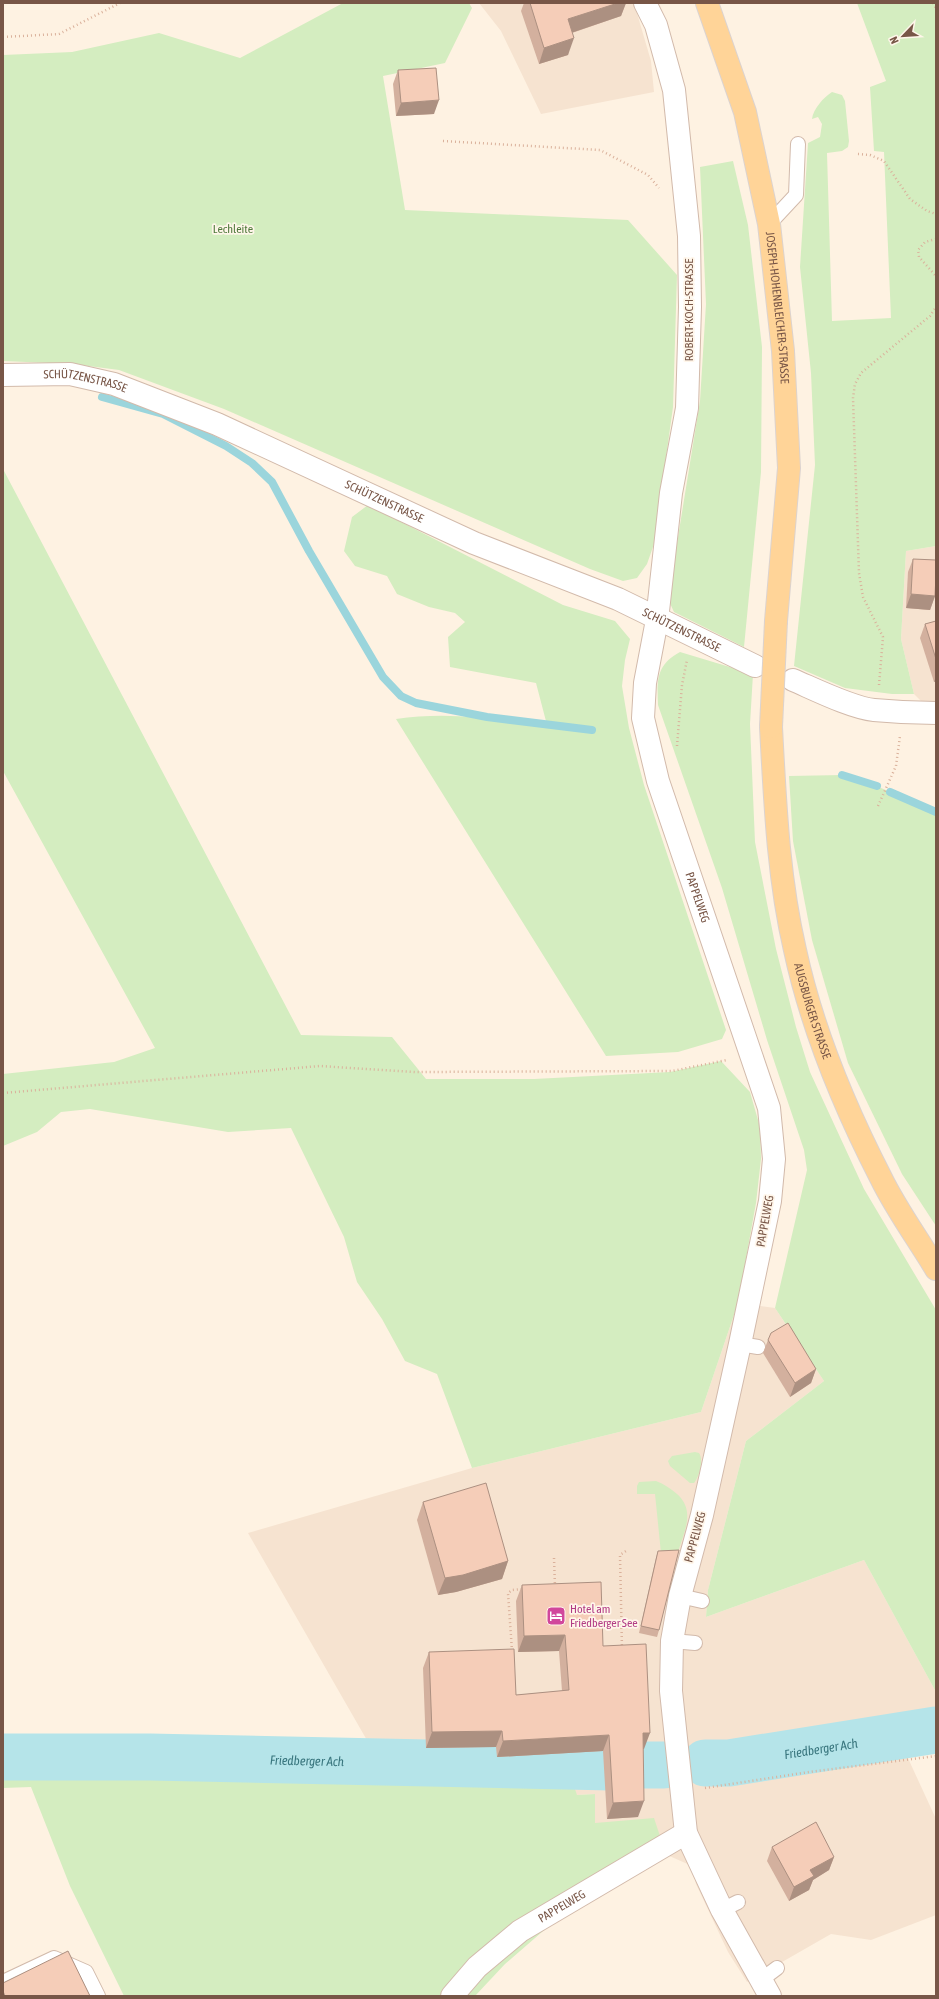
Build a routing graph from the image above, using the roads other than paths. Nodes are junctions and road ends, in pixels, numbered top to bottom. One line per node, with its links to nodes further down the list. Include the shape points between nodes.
1 (645, 3): 6 (street, ROBERT-KOCH-STRASSE, via 656,25 674,90 689,236 687,408 671,493)
2 (707, 3): 4 (main road, JOSEPH-HOHENBLEICHER-STRASSE, via 745,112)
3 (798, 144): 4 (lane, via 796,195)
4 (769, 224): 10 (main road, JOSEPH-HOHENBLEICHER-STRASSE, bridge, via 783,352 789,468 776,621)
5 (3, 375): 6 (street, SCHÜTZENSTRASSE, via 70,374 114,384 217,424 474,543 618,599)
6 (657, 620): 7 (street, SCHÜTZENSTRASSE); 12 (street, PAPPELWEG, via 645,683 644,718 658,781 769,1108 774,1159 749,1346)
7 (755, 666)
8 (793, 680): 9 (street, via 843,701 877,710)
9 (936, 713)
10 (771, 727): 11 (main road, AUGSBURGER STRASSE, via 779,852 795,949 817,1028 846,1105 881,1180)
11 (936, 1269)
12 (680, 1596): 13 (lane); 14 (street, PAPPELWEG)
13 (702, 1601)
14 (672, 1641): 15 (lane); 16 (street, PAPPELWEG, via 671,1691)
15 (695, 1643)
16 (686, 1832): 17 (street, PAPPELWEG, via 730,1906); 20 (street, PAPPELWEG, via 520,1931 476,1967)
17 (769, 1981)
18 (3, 1982): 19 (lane, via 54,1958 86,1972)
19 (98, 1996)
20 (452, 1996)

